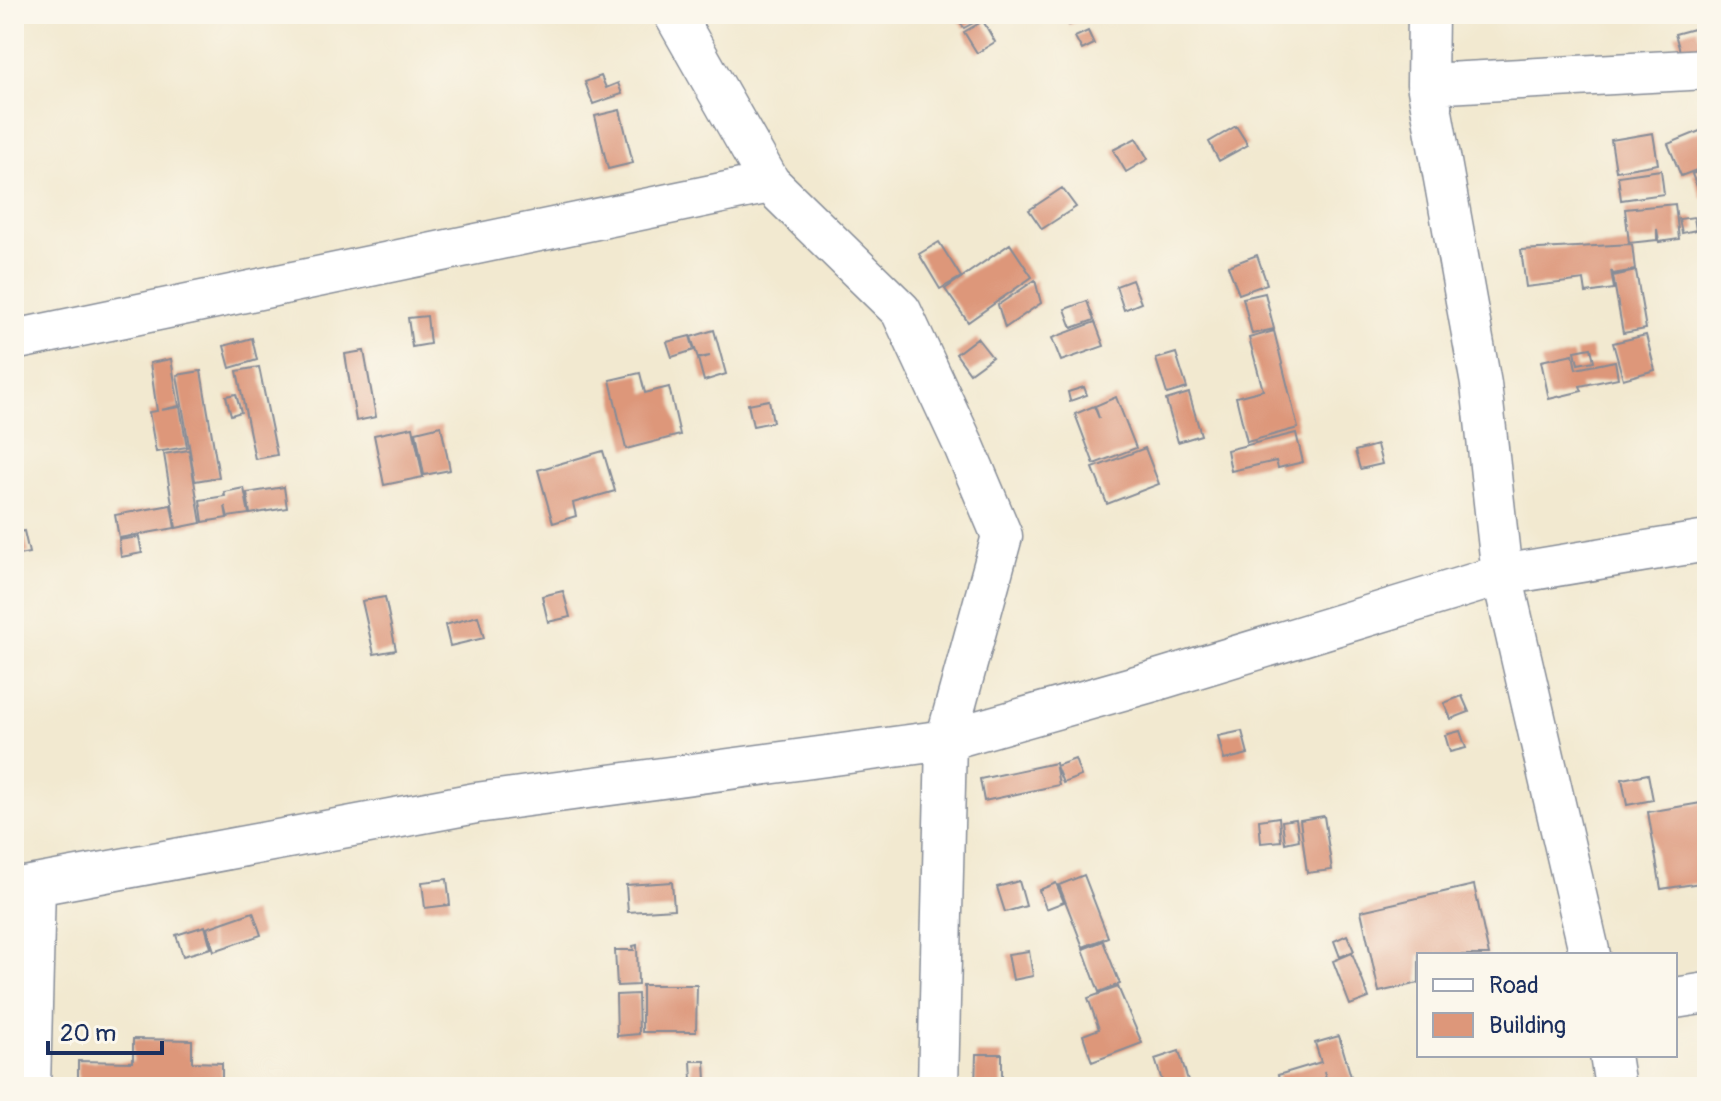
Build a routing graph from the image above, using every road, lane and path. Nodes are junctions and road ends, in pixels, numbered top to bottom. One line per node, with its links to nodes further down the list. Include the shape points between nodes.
1 (674, 14): 5 (street)
2 (1428, 14): 4 (street)
3 (1707, 69): 4 (street)
4 (1427, 84): 8 (street, via 1481,384)
5 (770, 183): 6 (street); 9 (street, via 901,311 1002,536)
6 (14, 340)
7 (1707, 541): 8 (street)
8 (1502, 575): 9 (street); 11 (street)
9 (946, 740): 10 (street, via 476,803); 16 (street)
10 (24, 887): 15 (street)
11 (1590, 953)
12 (1707, 993): 13 (street)
13 (1677, 998)
14 (1610, 1057): 17 (street)
15 (30, 1087)
16 (938, 1087)
17 (1615, 1087)

